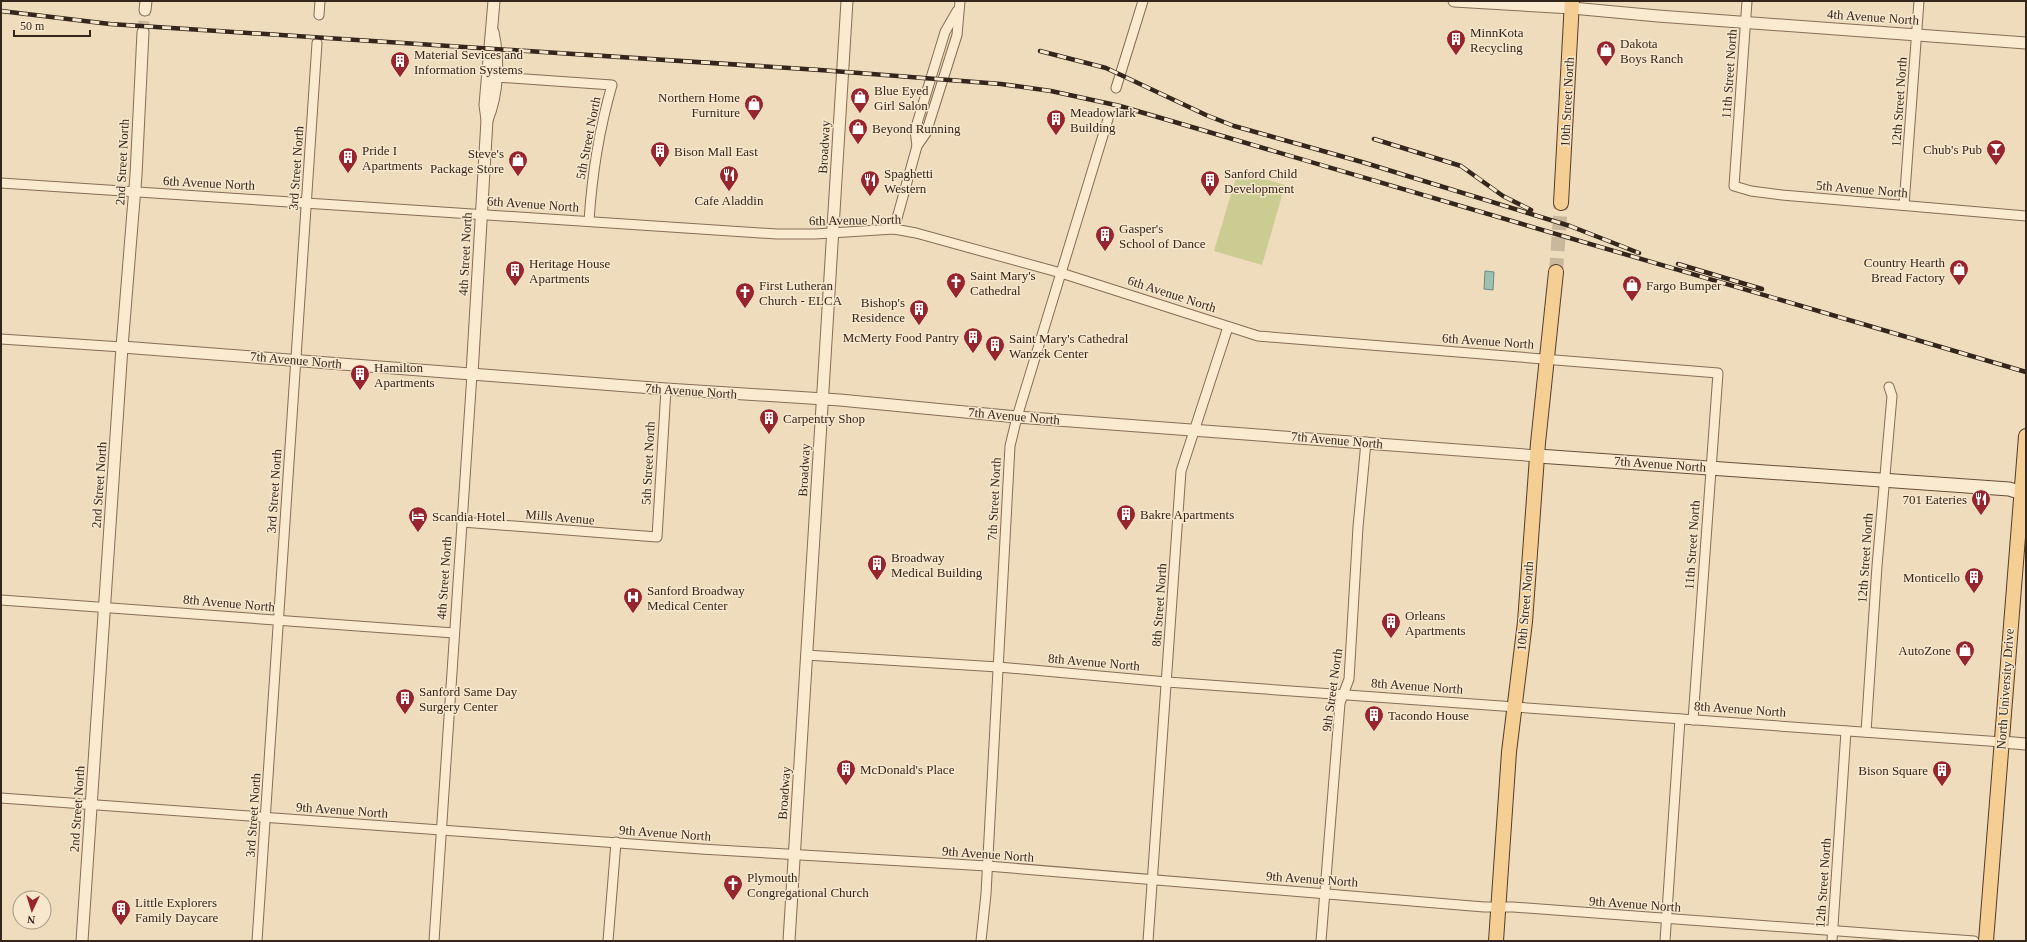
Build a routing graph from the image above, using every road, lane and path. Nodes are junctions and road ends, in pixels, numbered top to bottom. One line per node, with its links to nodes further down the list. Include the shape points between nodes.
1 (320, 1): 10 (street)
2 (494, 1): 12 (street, 4th Street North)
3 (847, 1): 31 (street, Broadway)
4 (1143, 1): 18 (street)
5 (1454, 1): 9 (street, 4th Avenue North)
6 (1747, 1): 11 (street, 11th Street North)
7 (1919, 1): 14 (street, 12th Street North)
8 (959, 4): 30 (street, via 957,35 926,133 917,146)
9 (1572, 4): 11 (street, 4th Avenue North, via 1658,16); 25 (main road, 10th Street North)
10 (319, 16)
11 (1745, 21): 14 (street, 4th Avenue North); 21 (street, 11th Street North)
12 (492, 27): 17 (street, 4th Street North, via 497,49); 20 (street, 4th Street North, via 488,49 485,105)
13 (143, 32): 23 (street, 2nd Street North)
14 (1916, 34): 16 (street, 4th Avenue North); 26 (street, 12th Street North)
15 (317, 43): 24 (street, 3rd Street North)
16 (2026, 43)
17 (496, 77): 20 (street, 4th Street North, via 494,105); 29 (street, 5th Street North, via 612,85 596,156)
18 (1116, 88)
19 (1108, 119): 33 (street, 7th Street North)
20 (487, 120): 27 (street, 4th Street North)
21 (1736, 150): 26 (street, 5th Avenue North, via 1734,186 1782,195)
22 (1, 183): 23 (street, 6th Avenue North)
23 (134, 192): 24 (street, 6th Avenue North); 36 (street, 2nd Street North)
24 (307, 202): 27 (street, 6th Avenue North); 38 (street, 3rd Street North)
25 (1561, 203)
26 (1904, 205): 28 (street, 5th Avenue North)
27 (482, 213): 29 (street, 6th Avenue North); 40 (street, 4th Street North)
28 (2026, 216)
29 (589, 221): 31 (street, 6th Avenue North, via 777,234)
30 (894, 229): 31 (street, 6th Avenue North); 33 (street, 6th Avenue North)
31 (833, 233): 43 (street, Broadway)
32 (1556, 272): 37 (main road, 10th Street North)
33 (1061, 273): 34 (street, 6th Avenue North); 44 (street, 7th Street North)
34 (1228, 327): 37 (street, 6th Avenue North, via 1258,336); 45 (street, 8th Street North)
35 (1, 339): 36 (street, 7th Avenue North)
36 (122, 347): 38 (street, 7th Avenue North); 55 (street, 2nd Street North)
37 (1546, 359): 39 (street, 6th Avenue North); 48 (main road, 10th Street North)
38 (296, 360): 40 (street, 7th Avenue North); 56 (street, 3rd Street North)
39 (1718, 373): 49 (street, 11th Street North)
40 (472, 374): 42 (street, 7th Avenue North); 52 (street, 4th Street North)
41 (1889, 387): 50 (street, 12th Street North, via 1892,396)
42 (666, 390): 43 (street, 7th Avenue North); 53 (street, 5th Street North)
43 (822, 399): 44 (street, 7th Avenue North); 58 (street, Broadway)
44 (1017, 417): 45 (street, 7th Avenue North); 59 (street, 7th Street North, via 1010,446)
45 (1194, 429): 47 (street, 7th Avenue North); 60 (street, 8th Street North, via 1181,472)
46 (2026, 436): 51 (main road, North University Drive)
47 (1366, 442): 48 (street, 7th Avenue North); 61 (street, 9th Street North, via 1349,679)
48 (1538, 456): 49 (main road, 7th Avenue North); 62 (main road, 10th Street North, via 1525,622)
49 (1710, 468): 50 (main road, 7th Avenue North); 64 (street, 11th Street North)
50 (1884, 481): 51 (main road, 7th Avenue North, via 2009,490); 66 (street, 12th Street North)
51 (2024, 494): 67 (main road, North University Drive)
52 (462, 522): 53 (street, Mills Avenue); 57 (street, 4th Street North)
53 (657, 537)
54 (1, 600): 55 (street, 8th Avenue North)
55 (105, 608): 56 (street, 8th Avenue North); 70 (street, 2nd Street North)
56 (277, 621): 57 (street, 8th Avenue North); 71 (street, 3rd Street North)
57 (454, 633): 72 (street, 4th Street North)
58 (806, 656): 59 (street, 8th Avenue North); 74 (street, Broadway)
59 (998, 667): 60 (street, 8th Avenue North); 75 (street, 7th Street North)
60 (1167, 682): 61 (street, 8th Avenue North); 76 (street, 8th Street North)
61 (1344, 695): 62 (street, 8th Avenue North); 77 (street, 9th Street North, via 1340,703)
62 (1515, 707): 63 (street, 8th Avenue North); 78 (main road, 10th Street North, via 1509,752)
63 (1680, 719): 64 (street, 8th Avenue North); 79 (street)
64 (1693, 720): 65 (street, 8th Avenue North)
65 (1846, 731): 66 (street, 8th Avenue North); 80 (street, 12th Street North)
66 (1866, 732): 67 (street, 8th Avenue North)
67 (2002, 742): 68 (street, 8th Avenue North); 93 (main road, North University Drive)
68 (2026, 744)
69 (1, 798): 70 (street, 9th Avenue North)
70 (92, 804): 71 (street, 9th Avenue North); 81 (street, 2nd Street North)
71 (266, 817): 72 (street, 9th Avenue North); 82 (street, 3rd Street North)
72 (441, 830): 73 (street, 9th Avenue North); 83 (street, 4th Street North)
73 (616, 842): 74 (street, 9th Avenue North); 84 (street)
74 (794, 856): 75 (street, 9th Avenue North); 85 (street, Broadway)
75 (987, 866): 76 (street, 9th Avenue North); 86 (street, 7th Street North)
76 (1152, 879): 77 (street, 9th Avenue North); 87 (street, 8th Street North)
77 (1324, 893): 78 (street, 9th Avenue North); 88 (street, 9th Street North)
78 (1499, 907): 79 (street, 9th Avenue North); 89 (main road, 10th Street North)
79 (1667, 920): 80 (street, 9th Avenue North); 90 (street)
80 (1833, 931): 91 (street, 12th Street North); 92 (street, 9th Avenue North)
81 (82, 941)
82 (257, 941)
83 (434, 941)
84 (608, 941)
85 (789, 941)
86 (981, 941)
87 (1148, 941)
88 (1321, 941)
89 (1496, 941)
90 (1665, 941)
91 (1832, 941)
92 (1974, 941)
93 (1986, 941)

